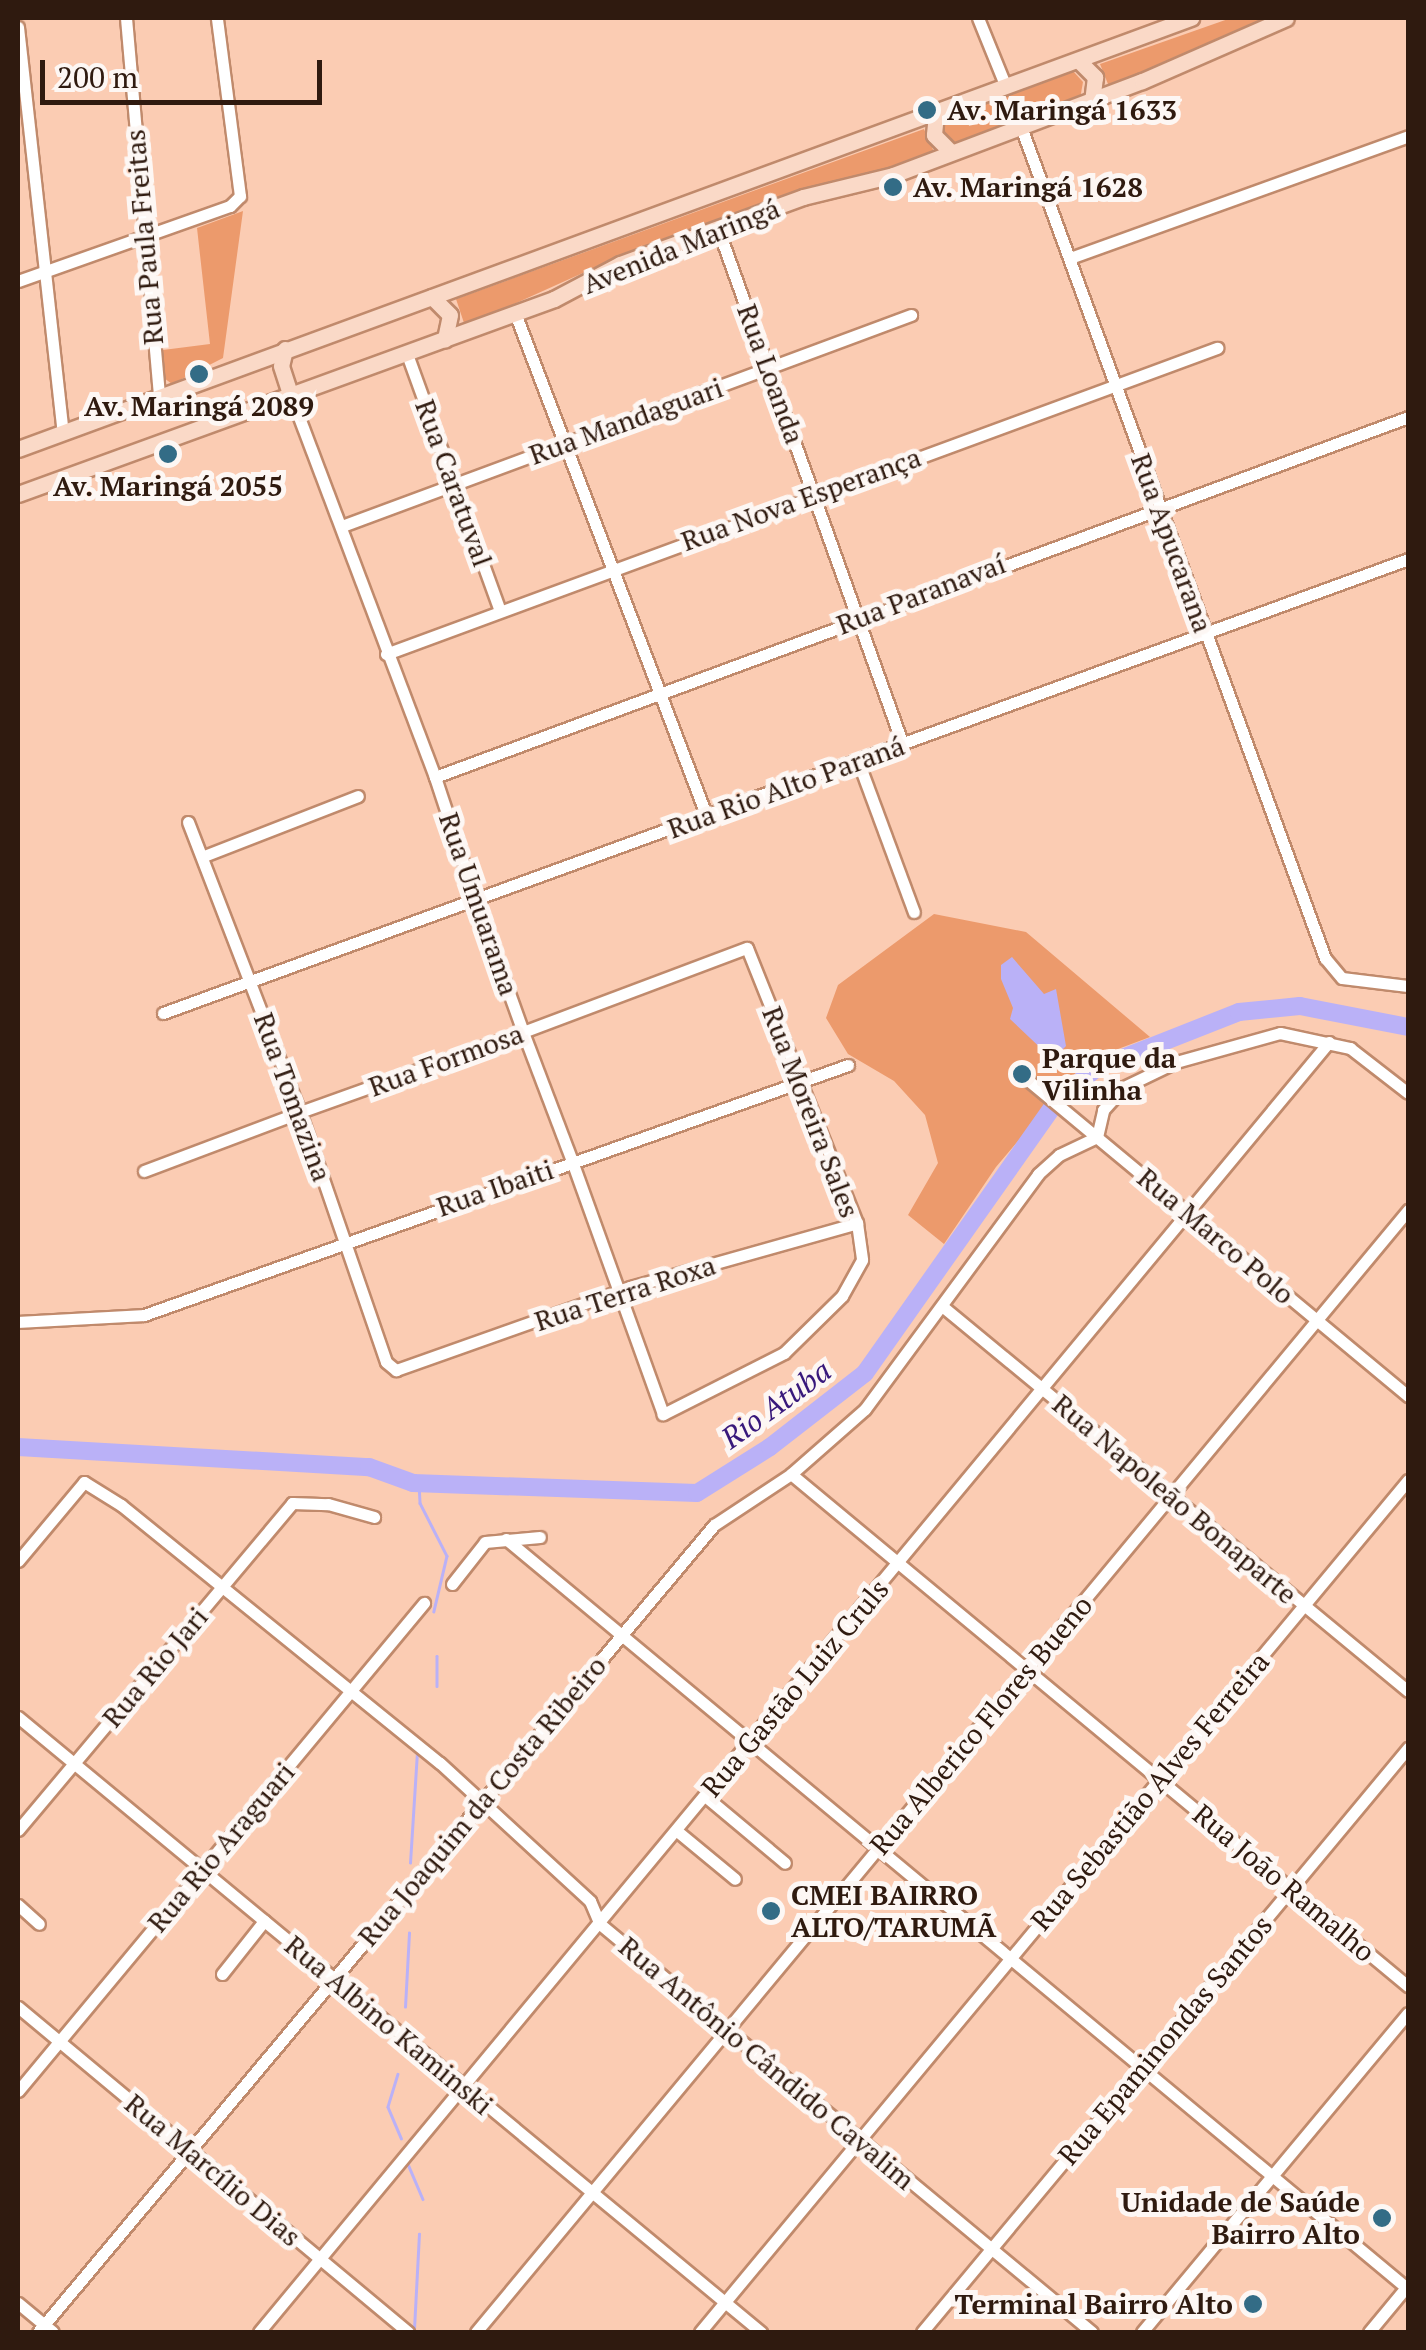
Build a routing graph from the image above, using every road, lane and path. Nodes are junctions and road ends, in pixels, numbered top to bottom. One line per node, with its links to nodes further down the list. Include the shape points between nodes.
1 (126, 18): 16 (street, Rua Paula Freitas)
2 (217, 18): 16 (street, via 240,196 230,206)
3 (978, 18): 8 (street)
4 (1191, 18): 7 (main road, Avenida Maringá)
5 (1286, 18): 9 (main road, Avenida Maringá)
6 (18, 28): 11 (street)
7 (1078, 61): 8 (main road, Avenida Maringá); 9 (main road, via 1095,77)
8 (1006, 87): 10 (main road, Avenida Maringá)
9 (1092, 100): 12 (main road, Avenida Maringá)
10 (936, 115): 14 (main road, via 936,140); 20 (main road, Avenida Maringá)
11 (22, 124): 18 (street)
12 (1020, 127): 14 (main road, Avenida Maringá); 17 (street, Rua Apucarana)
13 (1408, 136): 17 (street)
14 (952, 152): 15 (main road, Avenida Maringá)
15 (718, 229): 21 (main road, Avenida Maringá, via 620,264); 27 (street, Rua Loanda)
16 (142, 236): 18 (street); 30 (street, Rua Paula Freitas)
17 (1070, 258): 28 (street, Rua Apucarana)
18 (41, 272): 19 (street); 32 (street)
19 (18, 281)
20 (432, 297): 23 (main road, via 450,315); 25 (main road, Avenida Maringá)
21 (515, 313): 23 (main road, Avenida Maringá); 33 (street)
22 (911, 315): 27 (street, Rua Mandaguari)
23 (446, 340): 26 (main road, Avenida Maringá)
24 (1216, 348): 28 (street, Rua Nova Esperança)
25 (285, 349): 29 (main road, via 281,366); 30 (main road, Avenida Maringá)
26 (407, 354): 29 (main road, Avenida Maringá); 35 (street, Rua Caratuval)
27 (770, 369): 33 (street, Rua Mandaguari); 37 (street, Rua Loanda)
28 (1115, 385): 37 (street, Rua Nova Esperança); 38 (street, Rua Apucarana)
29 (291, 396): 36 (main road, Avenida Maringá); 39 (street, Rua Umuarama)
30 (159, 397): 32 (main road, Avenida Maringá)
31 (1408, 417): 38 (street, Rua Paranavaí)
32 (63, 432): 34 (main road, Avenida Maringá)
33 (561, 445): 35 (street, Rua Mandaguari); 41 (street)
34 (18, 449)
35 (454, 485): 39 (street, Rua Mandaguari); 42 (street, Rua Caratuval)
36 (18, 494)
37 (814, 494): 41 (street, Rua Nova Esperança); 43 (street, Rua Loanda)
38 (1159, 505): 43 (street, Rua Paranavaí); 44 (street, Rua Apucarana)
39 (342, 526): 45 (street, Rua Umuarama)
40 (1408, 559): 44 (street, Rua Rio Alto Paraná)
41 (610, 570): 42 (street, Rua Nova Esperança); 46 (street)
42 (500, 612): 45 (street, Rua Nova Esperança)
43 (856, 618): 46 (street, Rua Paranavaí); 47 (street, Rua Loanda)
44 (1204, 634): 47 (street, Rua Rio Alto Paraná); 58 (street, Rua Apucarana, via 1325,958 1342,978)
45 (386, 654): 49 (street, Rua Umuarama)
46 (660, 696): 49 (street, Rua Paranavaí); 51 (street)
47 (903, 744): 48 (street, Rua Rio Alto Paraná)
48 (858, 761): 51 (street, Rua Rio Alto Paraná); 55 (street)
49 (435, 777): 54 (street, Rua Umuarama)
50 (358, 796): 53 (street)
51 (707, 817): 54 (street, Rua Rio Alto Paraná)
52 (188, 822): 53 (street, Rua Tomazina)
53 (204, 856): 57 (street, Rua Tomazina)
54 (476, 900): 57 (street, Rua Rio Alto Paraná); 60 (street, Rua Umuarama)
55 (914, 912)
56 (746, 948): 60 (street, Rua Formosa); 64 (street, Rua Moreira Sales)
57 (252, 983): 59 (street, Rua Rio Alto Paraná); 66 (street, Rua Tomazina)
58 (1408, 986)
59 (163, 1013)
60 (523, 1032): 66 (street, Rua Formosa); 68 (street, Rua Umuarama)
61 (1329, 1042): 65 (street, via 1358,1052); 67 (street, via 1268,1035 1157,1068 1112,1098); 71 (street, Rua Gastão Luiz Cruls)
62 (848, 1065): 64 (street, Rua Ibaiti)
63 (1023, 1076): 67 (street, Rua Marco Polo)
64 (800, 1081): 68 (street, Rua Ibaiti); 72 (street, Rua Moreira Sales)
65 (1408, 1093)
66 (300, 1112): 69 (street, Rua Formosa); 73 (street, Rua Tomazina)
67 (1096, 1137): 71 (street, Rua Marco Polo); 75 (street, Rua Joaquim da Costa Ribeiro, via 1047,1164)
68 (572, 1161): 73 (street, Rua Ibaiti); 74 (street, Rua Umuarama)
69 (144, 1171)
70 (1408, 1210): 76 (street, Rua Alberico Flores Bueno)
71 (1188, 1213): 76 (street, Rua Marco Polo); 79 (street, Rua Gastão Luiz Cruls)
72 (856, 1223): 74 (street, Rua Terra Roxa); 81 (street, Rua Moreira Sales, via 862,1260 830,1307 784,1352)
73 (345, 1241): 77 (street, Rua Ibaiti, via 144,1315); 78 (street, Rua Tomazina, via 386,1362)
74 (618, 1291): 78 (street, Rua Terra Roxa); 81 (street, Rua Umuarama)
75 (942, 1306): 79 (street, Rua Napoleão Bonaparte); 82 (street, Rua Joaquim da Costa Ribeiro, via 866,1409)
76 (1317, 1320): 80 (street, Rua Marco Polo); 84 (street, Rua Alberico Flores Bueno)
77 (18, 1322)
78 (396, 1370)
79 (1042, 1388): 84 (street, Rua Napoleão Bonaparte); 89 (street, Rua Gastão Luiz Cruls)
80 (1408, 1396)
81 (663, 1414)
82 (791, 1474): 89 (street, Rua João Ramalho); 94 (street, Rua Joaquim da Costa Ribeiro, via 721,1517)
83 (1408, 1480): 93 (street, Rua Sebastião Alves Ferreira)
84 (1172, 1496): 93 (street, Rua Napoleão Bonaparte); 95 (street, Rua Alberico Flores Bueno)
85 (374, 1517): 91 (street, Rua Rio Jari, via 328,1504 292,1504)
86 (540, 1537): 87 (street)
87 (506, 1539): 90 (street, via 481,1546); 94 (street)
88 (18, 1561): 91 (street, Rua Antônio Cândido Cavalim, via 84,1482)
89 (898, 1563): 95 (street, Rua João Ramalho); 99 (street, Rua Gastão Luiz Cruls)
90 (452, 1584)
91 (221, 1588): 97 (street, Rua Antônio Cândido Cavalim); 101 (street, Rua Rio Jari)
92 (424, 1603): 97 (street, Rua Rio Araguari)
93 (1304, 1605): 96 (street, Rua Napoleão Bonaparte); 102 (street, Rua Sebastião Alves Ferreira)
94 (621, 1635): 99 (street); 104 (street, Rua Joaquim da Costa Ribeiro)
95 (1027, 1670): 102 (street, Rua João Ramalho); 107 (street, Rua Alberico Flores Bueno)
96 (1408, 1691)
97 (348, 1694): 104 (street, Rua Antônio Cândido Cavalim, via 440,1763); 109 (street, Rua Rio Araguari)
98 (18, 1717): 101 (street, Rua Albino Kaminski)
99 (750, 1742): 103 (street, Rua Gastão Luiz Cruls); 107 (street)
100 (1408, 1748): 111 (street, Rua Epaminondas Santos)
101 (74, 1763): 105 (street, Rua Rio Jari); 109 (street, Rua Albino Kaminski)
102 (1160, 1780): 111 (street, Rua João Ramalho); 116 (street, Rua Sebastião Alves Ferreira)
103 (705, 1796): 106 (street, Rua Gastão Luiz Cruls); 108 (street)
104 (478, 1804): 115 (street, Rua Antônio Cândido Cavalim, via 590,1901); 118 (street, Rua Joaquim da Costa Ribeiro)
105 (18, 1830)
106 (676, 1831): 110 (street); 115 (street, Rua Gastão Luiz Cruls)
107 (878, 1848): 116 (street); 122 (street, Rua Alberico Flores Bueno)
108 (785, 1863)
109 (202, 1870): 113 (street, Rua Albino Kaminski); 123 (street, Rua Rio Araguari)
110 (735, 1879)
111 (1291, 1889): 119 (street, Rua João Ramalho); 124 (street, Rua Epaminondas Santos)
112 (18, 1905): 114 (street)
113 (264, 1921): 117 (street); 118 (street, Rua Albino Kaminski)
114 (40, 1924)
115 (600, 1924): 122 (street, Rua Antônio Cândido Cavalim); 125 (street, Rua Gastão Luiz Cruls)
116 (1011, 1958): 124 (street); 127 (street, Rua Sebastião Alves Ferreira)
117 (222, 1974)
118 (334, 1979): 125 (street, Rua Albino Kaminski); 128 (street, Rua Joaquim da Costa Ribeiro)
119 (1408, 1986)
120 (18, 2007): 123 (street, Rua Marcílio Dias)
121 (1408, 2013): 129 (street)
122 (727, 2030): 127 (street, Rua Antônio Cândido Cavalim); 130 (street, Rua Alberico Flores Bueno)
123 (58, 2041): 126 (street, Rua Rio Araguari); 128 (street, Rua Marcílio Dias)
124 (1142, 2067): 129 (street); 131 (street, Rua Epaminondas Santos)
125 (464, 2087): 130 (street, Rua Albino Kaminski); 132 (street, Rua Gastão Luiz Cruls)
126 (18, 2091)
127 (860, 2140): 131 (street, Rua Antônio Cândido Cavalim); 135 (street, Rua Sebastião Alves Ferreira)
128 (190, 2151): 132 (street, Rua Marcílio Dias); 136 (street, Rua Joaquim da Costa Ribeiro)
129 (1272, 2176): 133 (street); 144 (street)
130 (592, 2193): 135 (street, Rua Albino Kaminski); 139 (street, Rua Alberico Flores Bueno)
131 (991, 2249): 142 (street, Rua Epaminondas Santos); 143 (street, Rua Antônio Cândido Cavalim)
132 (320, 2259): 137 (street, Rua Gastão Luiz Cruls); 138 (street, Rua Marcílio Dias)
133 (1408, 2287): 145 (street)
134 (18, 2303): 136 (street)
135 (725, 2303): 140 (street, Rua Sebastião Alves Ferreira); 141 (street, Rua Albino Kaminski)
136 (45, 2330)
137 (259, 2332)
138 (408, 2332)
139 (476, 2332)
140 (700, 2332)
141 (760, 2332)
142 (922, 2332)
143 (1092, 2332)
144 (1142, 2332)
145 (1368, 2332)

